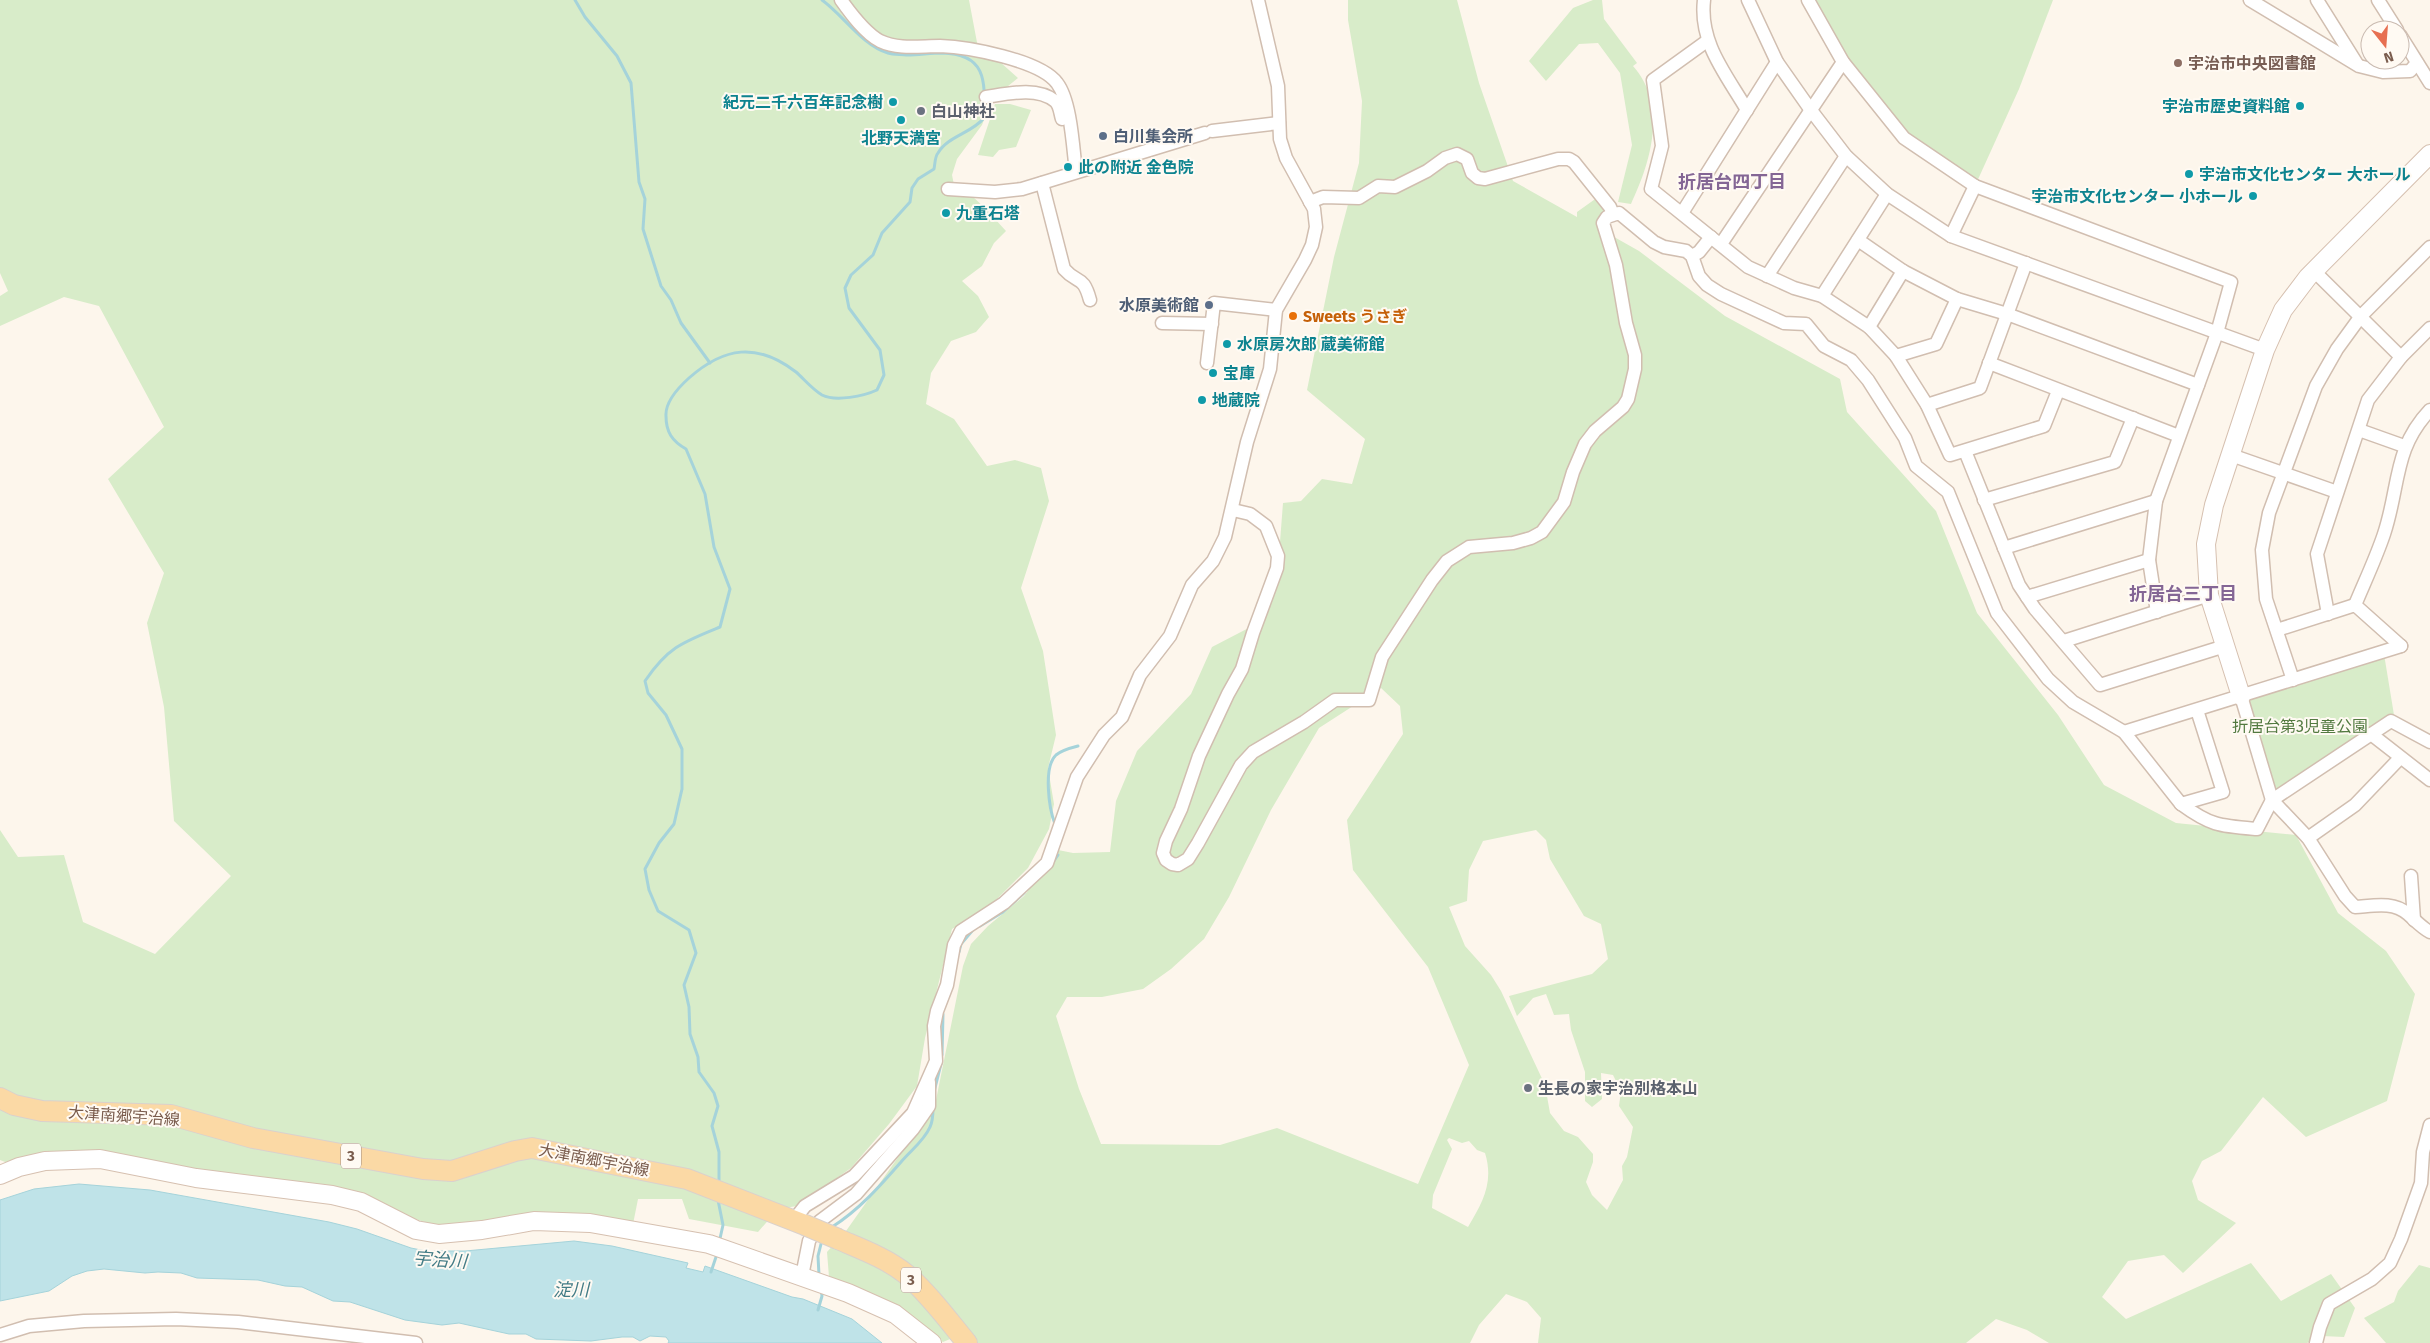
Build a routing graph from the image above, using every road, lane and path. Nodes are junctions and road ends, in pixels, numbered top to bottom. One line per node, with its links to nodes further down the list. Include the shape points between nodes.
1 (841, 0): 23 (street, via 879,41 898,47 942,46 986,52 1034,66 1057,82 1064,97)
2 (1258, 0): 20 (street, via 1278,86)
3 (1704, 0): 10 (street, via 1703,25)
4 (1748, 0): 12 (street)
5 (1808, 0): 13 (street)
6 (2250, 0): 15 (street)
7 (2317, 0): 15 (street)
8 (2378, 0): 9 (street)
9 (2391, 20)
10 (1707, 41): 19 (street); 30 (street, via 1653,80 1662,146 1651,188)
11 (2410, 51): 14 (street)
12 (1777, 62): 18 (street); 19 (street)
13 (1843, 62): 18 (street); 26 (street, via 1904,138)
14 (2417, 63): 15 (street, via 2410,71 2383,72); 16 (street)
15 (2359, 66)
16 (2430, 83)
17 (986, 96): 23 (street, via 1023,92 1054,101)
18 (1810, 109): 22 (street); 34 (street)
19 (1747, 110): 30 (street)
20 (1279, 123): 24 (street, via 1209,132); 29 (street, via 1286,158)
21 (2430, 154): 38 (street)
22 (1846, 156): 28 (street); 40 (street)
23 (1074, 157): 24 (street)
24 (1076, 172): 25 (street)
25 (1042, 183): 27 (street, via 995,192); 43 (street, via 1064,269 1070,276 1081,279)
26 (1975, 186): 32 (street); 51 (street, via 2231,282)
27 (948, 189)
28 (1887, 194): 32 (street); 33 (street)
29 (1310, 202): 31 (street, via 1323,197 1359,198 1378,186 1395,187 1457,154 1467,159 1472,174 1485,179 1558,159 1569,159 1610,206); 44 (street, via 1316,227 1312,245)
30 (1682, 213): 34 (street)
31 (1613, 214): 36 (street, via 1619,214 1654,242 1686,251); 71 (street, via 1603,223 1616,264 1635,369 1623,407 1585,444 1559,512 1542,532 1531,538 1469,547 1447,561 1382,657 1369,700 1336,700 1252,752 1241,765 1188,859 1178,865 1166,860 1163,853 1166,841 1199,756 1242,669 1277,568 1278,556 1266,526 1250,514)
32 (1951, 236): 37 (street)
33 (1858, 240): 39 (street); 41 (street)
34 (1716, 241): 36 (street); 40 (street, via 1748,267)
35 (2430, 246): 46 (street)
36 (1692, 256): 85 (street, via 1699,276 1707,286 1784,323 1806,324 1824,346 1851,360 1868,380 1905,438 1916,466 1948,492 1997,613 2048,679 2073,702)
37 (2026, 264): 45 (street); 51 (street)
38 (2314, 270): 46 (street); 52 (street, via 2283,310)
39 (1903, 271): 42 (street); 49 (street)
40 (1767, 276): 41 (street)
41 (1822, 296): 49 (street)
42 (1957, 299): 45 (street); 53 (street, via 1936,344)
43 (1090, 300)
44 (1276, 310): 48 (street, via 1214,302); 71 (street, via 1270,369 1247,442)
45 (2007, 314): 56 (street); 57 (street)
46 (2361, 316): 54 (street); 67 (street, via 2316,386)
47 (1162, 323): 48 (street)
48 (1212, 324): 55 (street)
49 (1869, 326): 53 (street)
50 (2430, 328): 54 (street)
51 (2218, 333): 52 (street); 57 (street)
52 (2265, 350): 66 (street)
53 (1896, 356): 59 (street)
54 (2401, 357): 62 (street, via 2368,400)
55 (1207, 363)
56 (1989, 363): 58 (street); 59 (street, via 1980,388)
57 (2198, 385): 63 (street)
58 (2058, 391): 61 (street); 65 (street, via 2044,426)
59 (1927, 405): 65 (street, via 1950,455)
60 (2430, 410): 64 (street)
61 (2133, 418): 63 (street); 69 (street, via 2115,462)
62 (2359, 430): 64 (street); 68 (street)
63 (2179, 436): 70 (street)
64 (2404, 446): 76 (street, via 2384,533)
65 (1964, 451): 69 (street)
66 (2231, 454): 67 (street); 74 (street, via 2214,505 2206,544)
67 (2284, 473): 68 (street); 79 (street, via 2269,513 2262,550 2266,599)
68 (2337, 492): 78 (street, via 2317,554)
69 (1984, 500): 72 (street)
70 (2156, 502): 72 (street); 73 (street)
71 (1233, 510): 96 (street, via 1225,538 1213,561 1192,585 1170,636 1140,675 1122,717 1104,736 1077,777 1047,863 1004,903 961,932 954,945 934,1026 936,1061)
72 (2004, 548): 75 (street)
73 (2149, 560): 75 (street); 77 (street)
74 (2209, 595): 77 (street); 81 (street)
75 (2026, 597): 80 (street)
76 (2355, 605): 78 (street); 82 (street, via 2401,646)
77 (2156, 612): 80 (street)
78 (2328, 614): 79 (street)
79 (2277, 630): 82 (street)
80 (2064, 641): 81 (street, via 2100,685)
81 (2225, 646): 83 (street)
82 (2293, 680): 83 (street)
83 (2241, 696): 84 (street); 90 (street)
84 (2197, 710): 85 (street); 91 (street, via 2223,792)
85 (2124, 732): 91 (street)
86 (2371, 734): 87 (street, via 2391,721); 88 (street); 90 (street)
87 (2430, 742)
88 (2400, 758): 89 (street); 92 (street, via 2355,805)
89 (2430, 780)
90 (2272, 800): 91 (street, via 2257,829 2218,826); 92 (street)
91 (2180, 804)
92 (2308, 838): 94 (street, via 2354,907 2387,904 2407,912)
93 (2411, 876): 94 (street)
94 (2414, 920): 95 (street)
95 (2430, 932)
96 (928, 1080): 100 (street, via 912,1113 854,1176 805,1206); 101 (street, via 929,1106 914,1129 856,1194 824,1217 813,1231)
97 (0, 1098): 100 (main road, 大津南郷宇治線 / 3, via 14,1105 42,1110 171,1116 253,1138 423,1169 452,1171 532,1148 651,1170 700,1184)
98 (2430, 1125): 106 (street, via 2423,1152 2421,1183 2390,1263 2372,1279 2329,1304)
99 (0, 1175): 101 (street, via 45,1161 100,1159 196,1178 332,1195 361,1202 416,1230 439,1234 534,1221 590,1223 709,1244)
100 (799, 1223): 105 (main road, 大津南郷宇治線 / 3, bridge, via 885,1260 906,1274)
101 (807, 1278): 104 (street, via 894,1314)
102 (0, 1335): 103 (street, via 29,1326 176,1318)
103 (416, 1343)
104 (932, 1343)
105 (967, 1343)
106 (2316, 1343)

